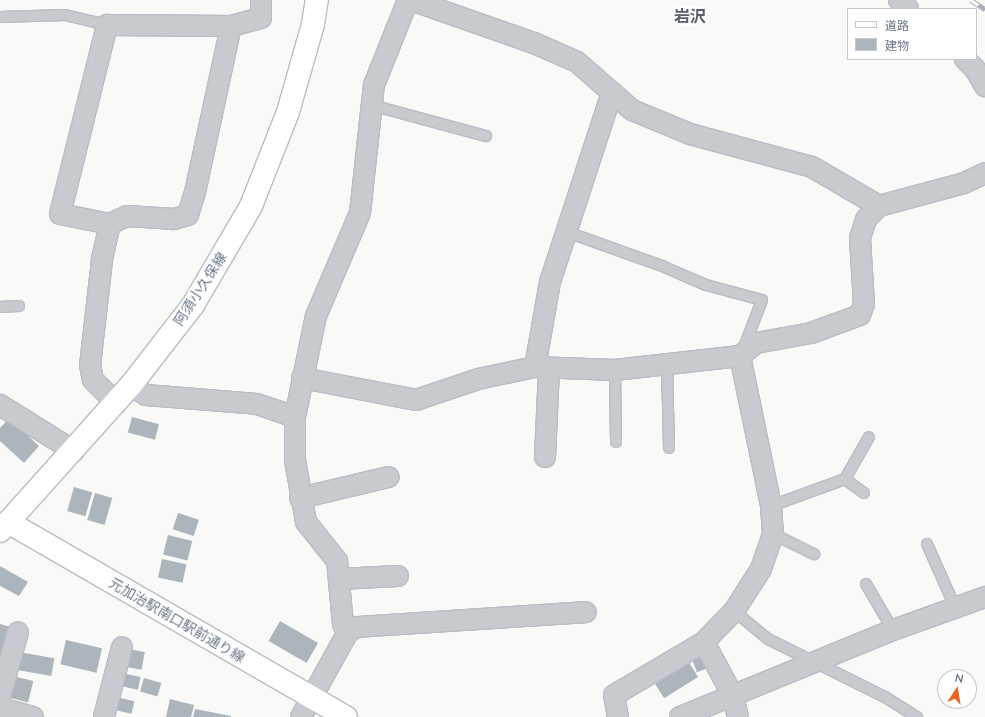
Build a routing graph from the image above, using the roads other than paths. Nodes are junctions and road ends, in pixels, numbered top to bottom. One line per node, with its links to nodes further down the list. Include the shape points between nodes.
1 (261, 0): 9 (street, via 261,18)
2 (317, 0): 26 (street, 阿須小久保線, via 313,24 288,112 251,206 193,305)
3 (408, 0): 13 (street, via 398,30 383,59 374,85)
4 (411, 0): 12 (street, via 542,46 576,62)
5 (899, 0): 6 (street)
6 (907, 8)
7 (0, 17): 8 (lane, via 65,15)
8 (107, 25): 9 (street); 17 (street, via 60,214)
9 (231, 26): 17 (street, via 188,215 174,220 127,216)
10 (965, 60): 11 (street, via 975,69)
11 (985, 86)
12 (612, 92): 16 (street, via 632,110 690,134 812,167); 18 (street)
13 (371, 105): 14 (lane); 25 (street, via 360,213 316,316)
14 (486, 136)
15 (985, 173): 16 (street, via 964,183)
16 (879, 206): 21 (street, via 866,219 860,238 864,304 860,315 811,333 756,343)
17 (110, 224): 27 (street, via 102,260 90,365 93,380)
18 (567, 232): 21 (lane, via 662,266 706,286 762,300); 23 (street, via 550,282)
19 (19, 306): 20 (lane)
20 (0, 307)
21 (740, 356): 22 (street); 39 (street)
22 (667, 366): 24 (street); 32 (lane)
23 (542, 368): 24 (street); 25 (street, via 478,379 416,400); 34 (street)
24 (614, 370): 31 (lane)
25 (302, 378): 29 (street)
26 (132, 385): 27 (street, 阿須小久保線); 29 (street, via 146,395 257,404)
27 (116, 403): 33 (street, 阿須小久保線)
28 (0, 405): 33 (street)
29 (295, 416): 38 (street, via 295,460)
30 (869, 437): 36 (lane)
31 (616, 442)
32 (669, 448)
33 (74, 451): 40 (street, 阿須小久保線)
34 (545, 457)
35 (389, 477): 38 (street)
36 (845, 479): 37 (lane); 39 (lane)
37 (864, 493)
38 (300, 498): 45 (street, via 306,522 337,561)
39 (771, 506): 41 (street)
40 (4, 527): 59 (street, 元加治駅南口駅前通り線)
41 (773, 534): 43 (lane); 49 (street, via 761,569)
42 (927, 544): 48 (lane)
43 (814, 554)
44 (398, 576): 45 (street)
45 (339, 579): 53 (street, via 343,624)
46 (866, 584): 51 (lane)
47 (985, 597): 48 (street)
48 (955, 607): 51 (street)
49 (734, 611): 54 (street); 56 (lane, via 768,639)
50 (586, 612): 53 (street, via 357,627)
51 (893, 630): 56 (street)
52 (18, 632): 57 (street)
53 (348, 632): 59 (street)
54 (704, 642): 58 (street); 65 (street, via 614,695)
55 (122, 647): 62 (street)
56 (814, 663): 58 (street); 68 (lane, via 885,697)
57 (0, 696)
58 (733, 696): 66 (street); 67 (street)
59 (313, 698): 63 (street); 64 (street, 元加治駅南口駅前通り線)
60 (0, 708): 61 (street)
61 (33, 717)
62 (104, 717)
63 (301, 717)
64 (346, 717)
65 (618, 717)
66 (680, 717)
67 (738, 717)
68 (917, 717)

